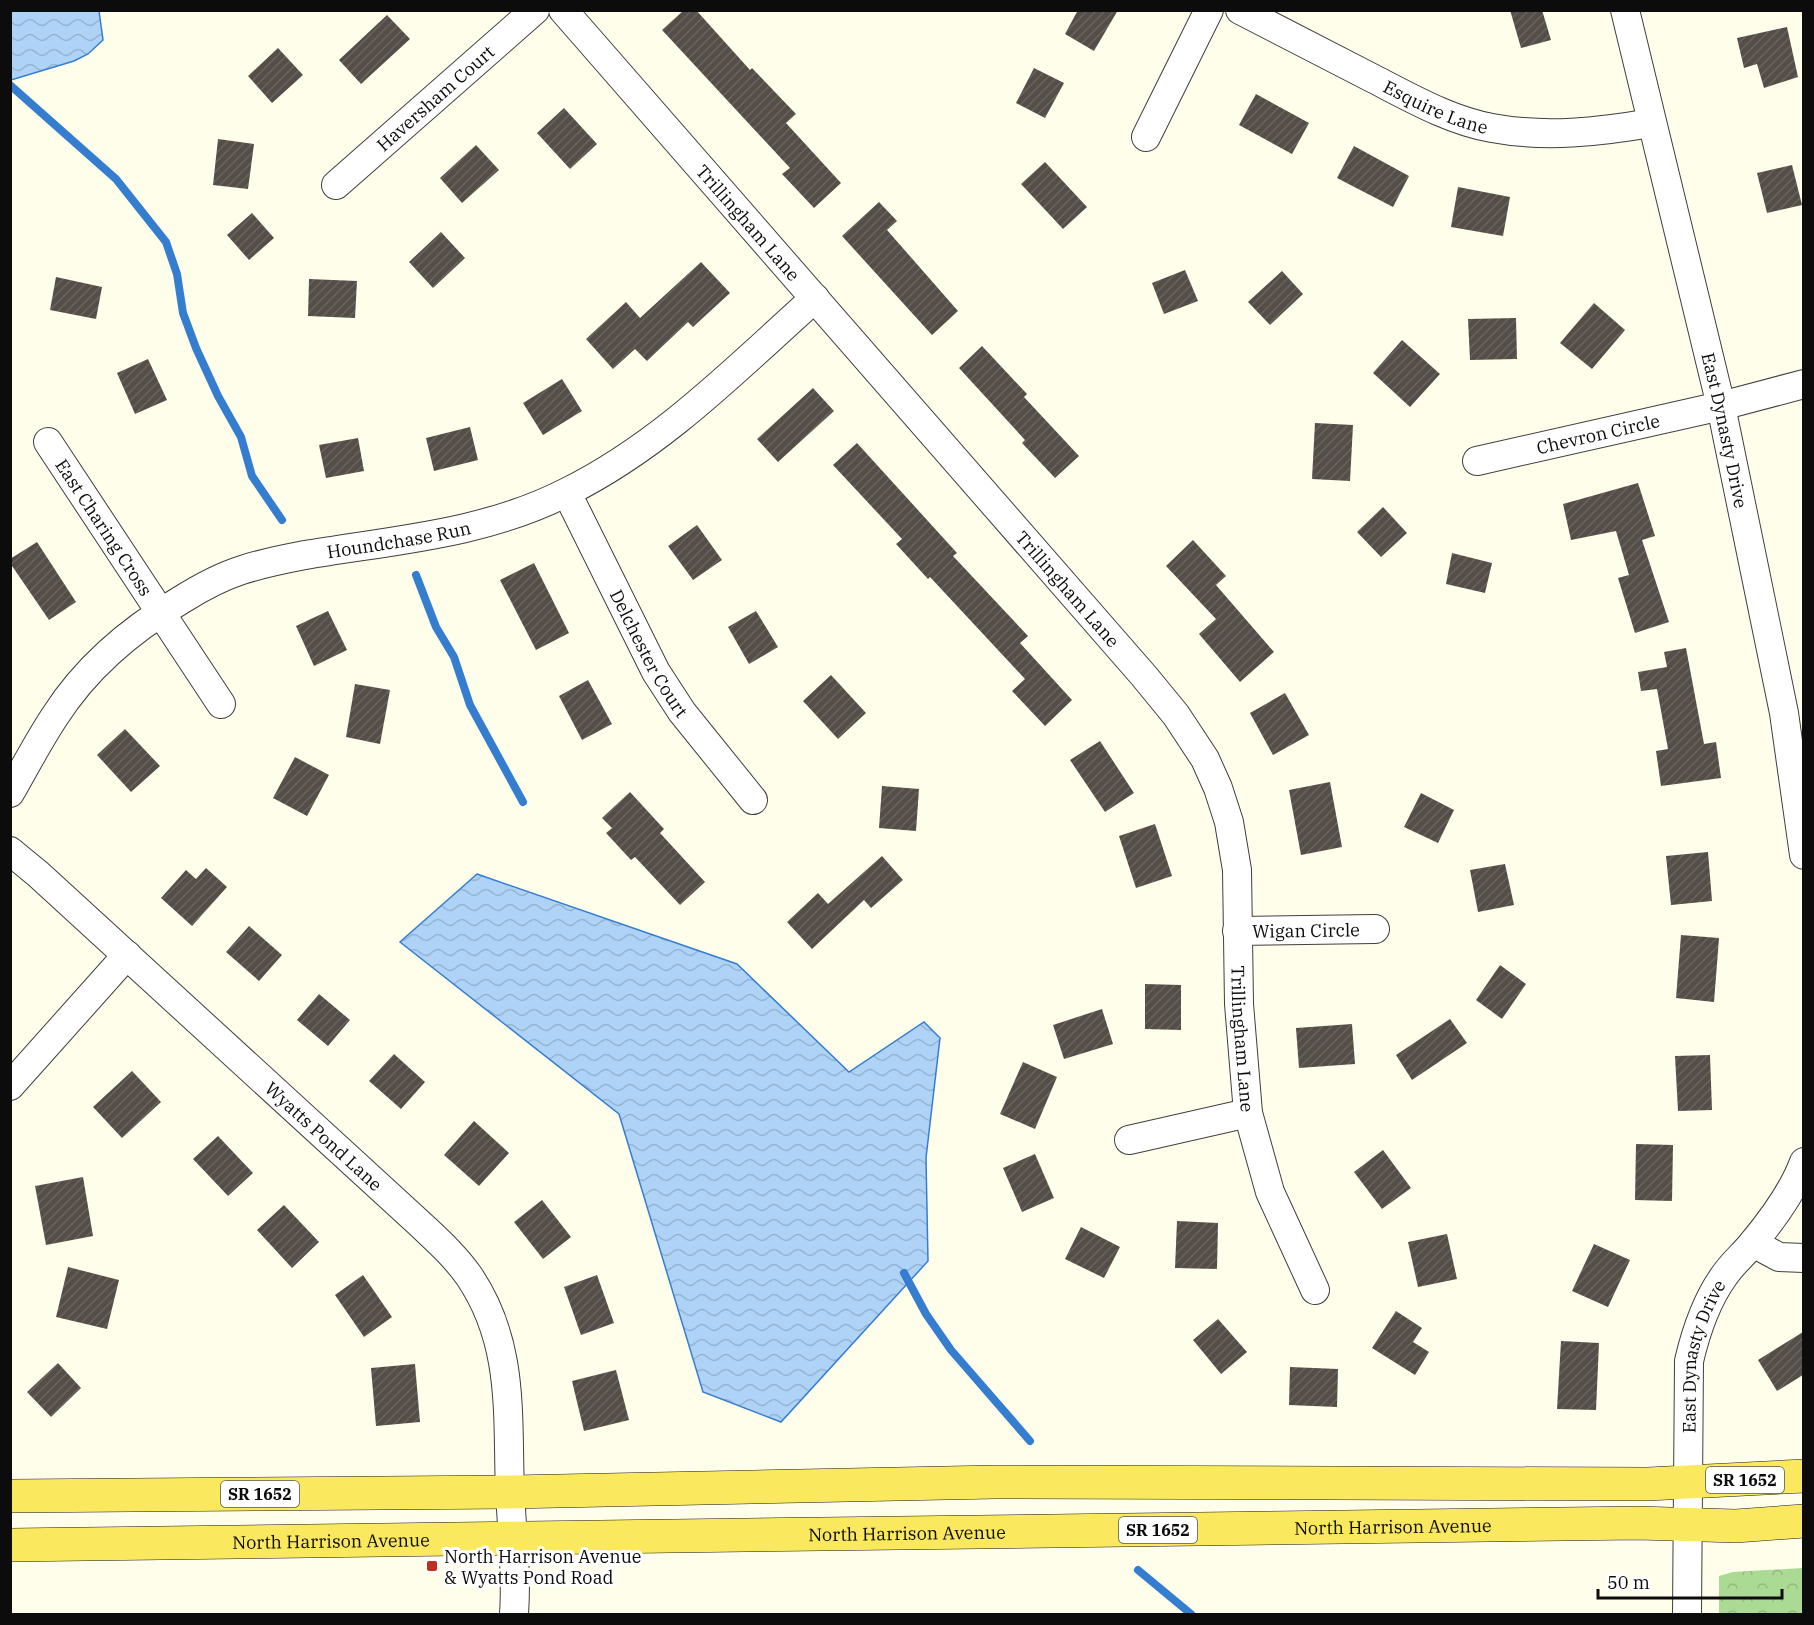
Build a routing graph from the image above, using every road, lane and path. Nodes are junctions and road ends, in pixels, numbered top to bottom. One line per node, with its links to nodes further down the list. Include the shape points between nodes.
1 (535, 10): 8 (street, Haversham Court)
2 (563, 10): 9 (street, Trillingham Lane)
3 (1209, 10): 7 (street)
4 (1240, 10): 6 (street, Esquire Lane, via 1411,98 1491,128 1575,134)
5 (1625, 10): 6 (street, East Dynasty Drive)
6 (1651, 123): 11 (street, East Dynasty Drive)
7 (1146, 136)
8 (336, 184)
9 (815, 298): 14 (street, Houndchase Run, via 675,423); 22 (street, Trillingham Lane, via 1176,715 1205,759 1229,822 1237,870)
10 (1803, 384): 11 (street, Chevron Circle)
11 (1721, 406): 13 (street, Chevron Circle); 20 (street, East Dynasty Drive, via 1784,713)
12 (48, 442): 15 (street, East Charing Cross)
13 (1477, 461)
14 (567, 493): 15 (street, Houndchase Run, via 495,522 463,530 305,555 241,570); 18 (street, Delchester Court, via 656,672 682,712)
15 (161, 612): 16 (street, East Charing Cross); 17 (street, Houndchase Run, via 132,631 86,675 55,716)
16 (221, 704)
17 (10, 793)
18 (753, 800)
19 (10, 851): 23 (street, Wyatts Pond Lane)
20 (1803, 855)
21 (1375, 929): 22 (street, Wigan Circle)
22 (1237, 931): 25 (street, Trillingham Lane)
23 (128, 955): 24 (street); 33 (street, Wyatts Pond Lane, via 419,1223 468,1275 494,1325 502,1354 507,1381)
24 (10, 1086)
25 (1248, 1113): 26 (street); 30 (street, Trillingham Lane, via 1270,1192)
26 (1129, 1140)
27 (1803, 1162): 28 (street, East Dynasty Drive, via 1780,1208)
28 (1753, 1243): 29 (street, via 1779,1257); 32 (street, East Dynasty Drive, via 1724,1276 1695,1335 1689,1362)
29 (1803, 1258)
30 (1315, 1290)
31 (1803, 1476): 32 (main road, SR 1652)
32 (1687, 1483): 33 (main road, SR 1652, via 995,1482); 36 (street, East Dynasty Drive)
33 (510, 1492): 34 (main road, SR 1652); 37 (street, Wyatts Pond Lane)
34 (10, 1496)
35 (1803, 1521): 36 (main road, North Harrison Avenue / SR 1652)
36 (1687, 1525): 37 (main road, North Harrison Avenue / SR 1652); 40 (street, East Dynasty Drive)
37 (512, 1538): 38 (main road, North Harrison Avenue / SR 1652); 39 (street, Wyatts Pond Lane)
38 (10, 1545)
39 (514, 1614)
40 (1687, 1614)

